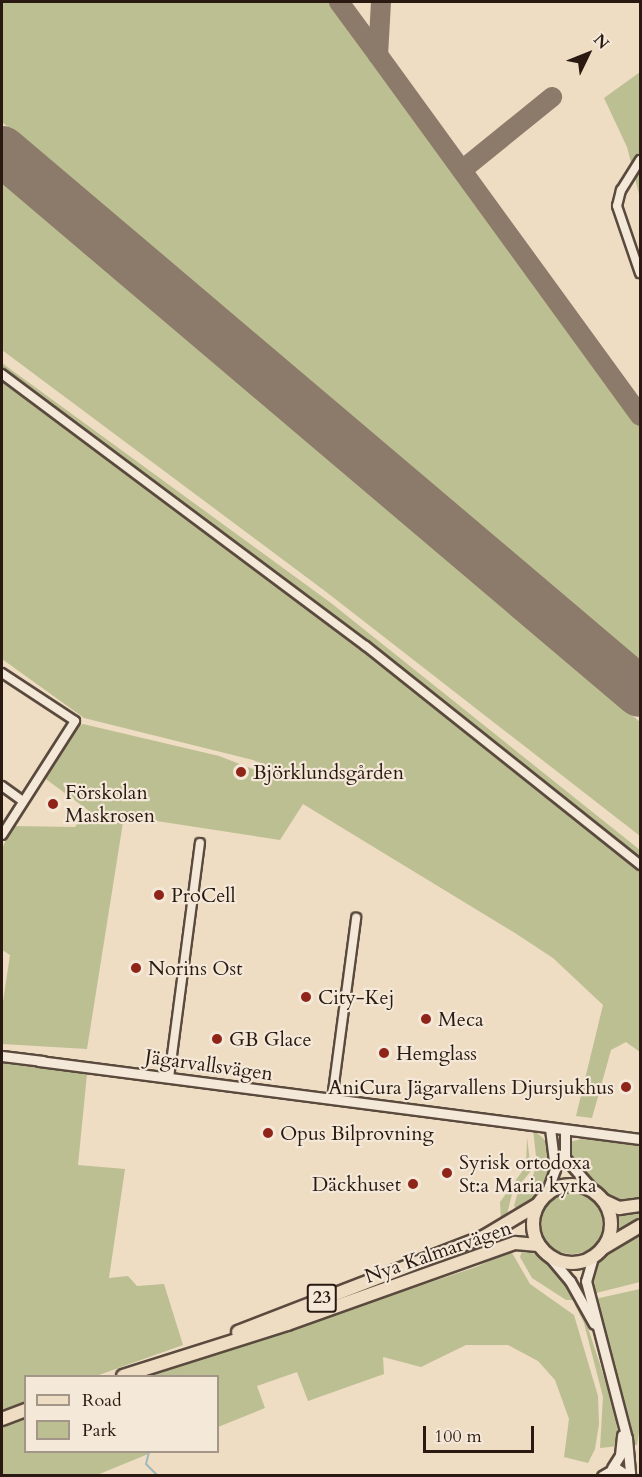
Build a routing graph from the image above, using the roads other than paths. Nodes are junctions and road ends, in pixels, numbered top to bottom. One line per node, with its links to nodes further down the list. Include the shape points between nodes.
1 (640, 160): 2 (street, via 621,190 617,206)
2 (640, 273)
3 (2, 374): 9 (street, via 366,646)
4 (2, 673): 6 (street, via 75,721)
5 (2, 786): 6 (street)
6 (21, 800): 7 (street)
7 (2, 835)
8 (200, 843): 12 (street)
9 (640, 865)
10 (356, 918): 13 (street)
11 (2, 1056): 12 (street, Jägarvallsvägen)
12 (169, 1078): 13 (street, Jägarvallsvägen)
13 (333, 1099): 14 (street, Jägarvallsvägen)
14 (550, 1128): 15 (street, Jägarvallsvägen); 18 (street, via 555,1169)
15 (565, 1130): 16 (street, Jägarvallsvägen); 17 (street, via 565,1158)
16 (640, 1139)
17 (594, 1191): 18 (main road, via 566,1185); 19 (main road)
18 (546, 1194): 20 (main road, 23)
19 (604, 1201): 21 (main road, via 619,1208); 24 (main road, via 611,1225)
20 (537, 1204): 23 (main road, via 532,1229); 27 (main road, Nya Kalmarvägen / 23, via 485,1236)
21 (640, 1205)
22 (640, 1226): 24 (main road)
23 (538, 1245): 25 (main road); 27 (main road, Nya Kalmarvägen / 23, via 515,1243 287,1324)
24 (597, 1253): 25 (main road, via 575,1263); 26 (street, via 586,1277)
25 (549, 1256): 26 (street, via 582,1300)
26 (600, 1337): 30 (street)
27 (179, 1357): 28 (main road, Nya Kalmarvägen / 23)
28 (129, 1375)
29 (24, 1411): 31 (main road)
30 (620, 1415): 32 (street, via 622,1447); 34 (street, via 628,1447)
31 (2, 1419)
32 (612, 1468): 33 (street); 34 (street)
33 (602, 1476)
34 (629, 1476)

